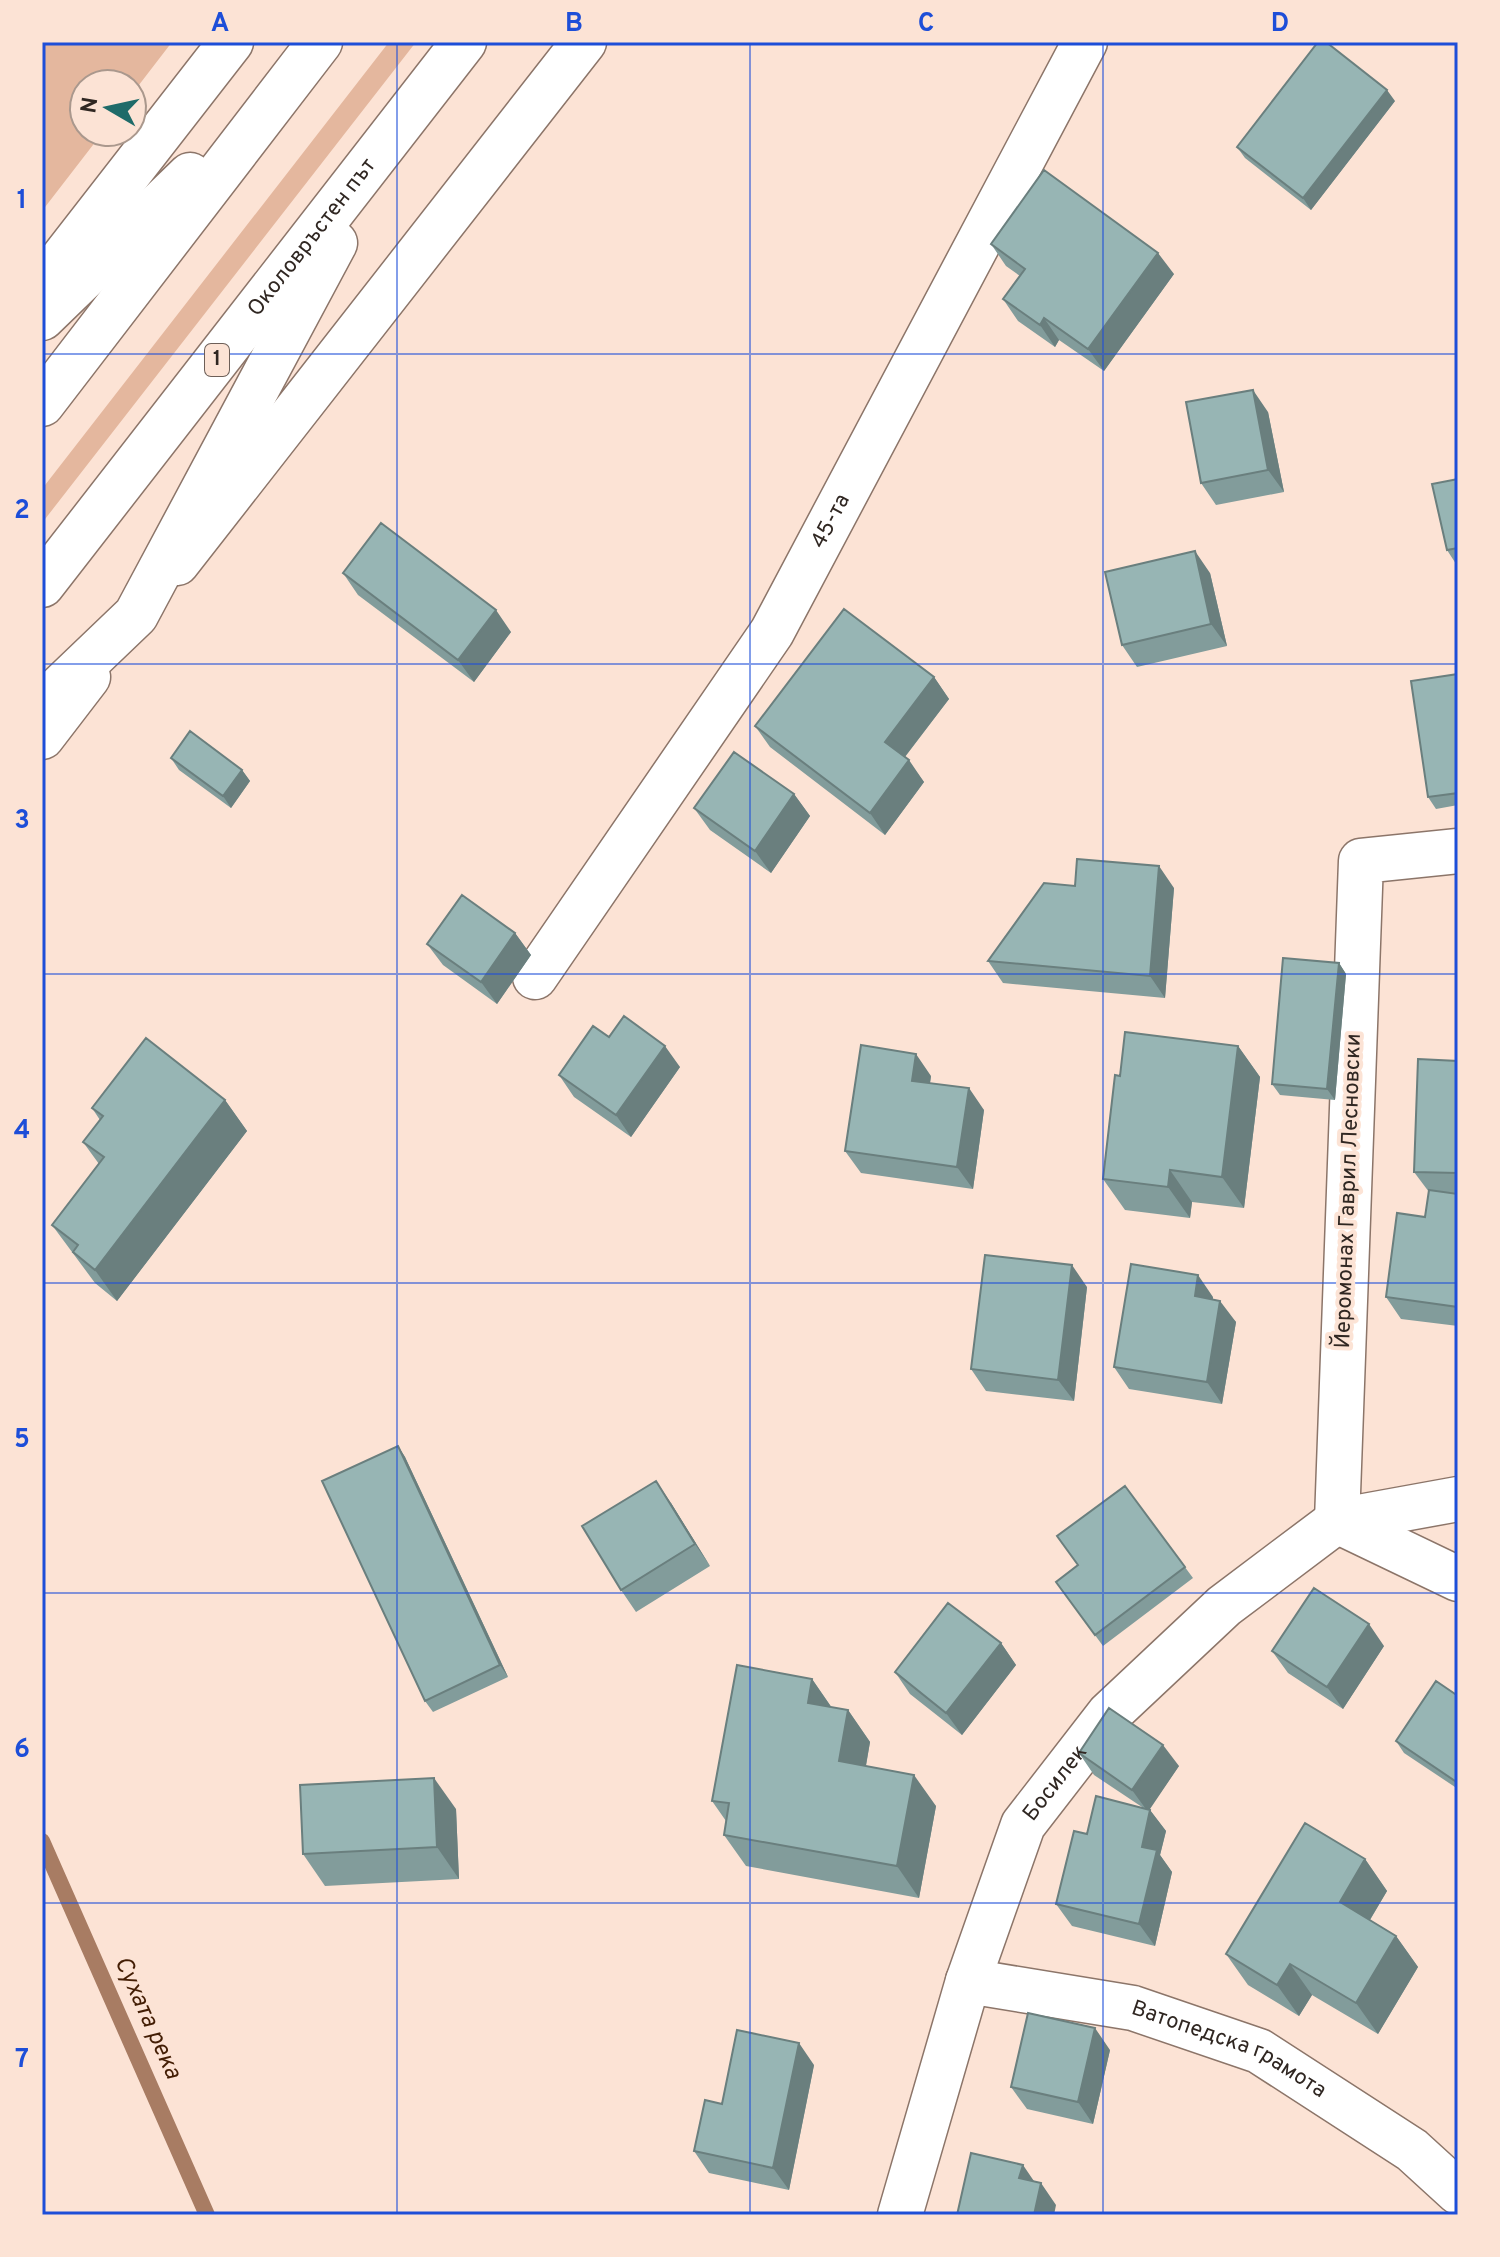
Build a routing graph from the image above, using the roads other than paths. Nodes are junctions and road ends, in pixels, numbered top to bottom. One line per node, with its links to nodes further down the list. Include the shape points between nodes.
1 (231, 42): 7 (main road)
2 (464, 42): 6 (main road, Околовръстен път / 1)
3 (584, 42): 11 (main road)
4 (1085, 42): 15 (main road, 45-та, via 772,632)
5 (309, 56): 8 (main road); 9 (main road)
6 (393, 135): 10 (main road, Околовръстен път / 1); 11 (main road)
7 (42, 285)
8 (42, 318)
9 (42, 404)
10 (42, 585)
11 (136, 615): 12 (main road); 13 (main road)
12 (42, 705)
13 (42, 737)
14 (1458, 851): 17 (main road, Йеромонах Гаврил Лесновски, via 1361,861)
15 (535, 977)
16 (1458, 1499): 17 (main road, Босилек)
17 (1337, 1521): 18 (main road); 19 (main road, Босилек, via 1224,1606 1109,1714 1023,1825)
18 (1458, 1579)
19 (968, 1981): 20 (main road, Ватопедска грамота, via 1133,2008 1259,2051 1412,2150); 21 (main road, Босилек)
20 (1458, 2192)
21 (900, 2215)

